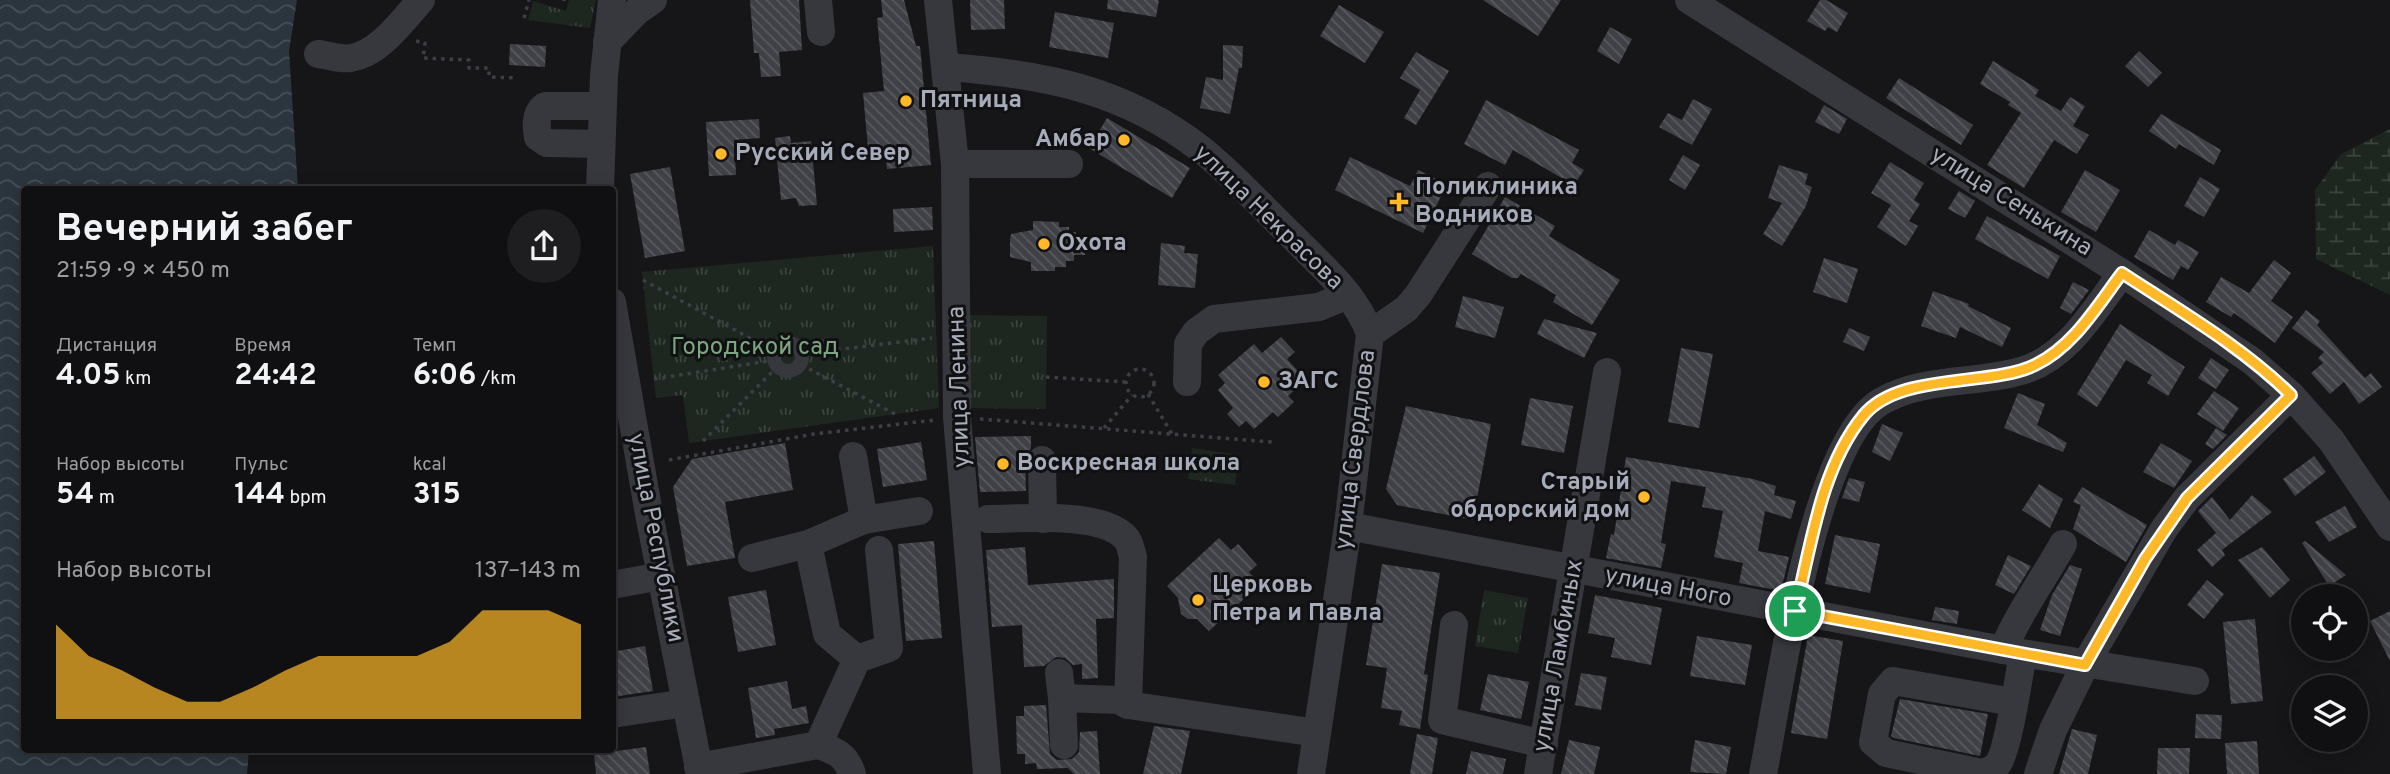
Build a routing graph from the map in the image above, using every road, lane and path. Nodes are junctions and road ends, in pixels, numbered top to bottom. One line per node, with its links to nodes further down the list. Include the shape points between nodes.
1 (421, 0): 9 (street)
2 (529, 0): 8 (path)
3 (612, 0): 11 (street)
4 (653, 0): 11 (street)
5 (818, 0): 10 (street)
6 (939, 0): 13 (street, улица Ленина)
7 (1689, 0): 21 (street, улица Сенькина)
8 (524, 18)
9 (394, 30): 12 (street, via 366,53 349,59); 14 (path, via 425,43 424,58 469,60 469,68 489,68 489,77)
10 (821, 32)
11 (607, 43): 15 (street)
12 (318, 54)
13 (947, 67): 17 (street, улица Ленина); 23 (street, улица Некрасова, via 1068,83 1151,118 1227,172)
14 (516, 78)
15 (602, 106): 16 (street); 16 (street, via 545,106 538,115 537,132 547,143)
16 (601, 144): 19 (street)
17 (955, 164): 18 (street); 37 (street, улица Ленина)
18 (1069, 164)
19 (600, 186)
20 (1488, 186): 24 (street, via 1418,295 1399,315)
21 (2122, 273): 35 (street, улица Сенькина, via 2206,328); 59 (street, via 2067,343 2037,365 1908,391 1864,414 1833,470)
22 (643, 280): 27 (path)
23 (1348, 295): 24 (street, улица Некрасова, via 1364,316); 32 (street, via 1319,307 1214,319 1188,344)
24 (1370, 334): 50 (street, улица Свердлова)
25 (937, 338): 27 (path)
26 (616, 348): 42 (street, улица Республики)
27 (787, 359): 30 (path); 36 (path); 40 (path)
28 (1607, 372): 56 (street, улица Ламбиных)
29 (1046, 377): 31 (path)
30 (654, 379)
31 (1125, 382): 33 (path, via 1130,371 1147,370 1154,385); 34 (path)
32 (1187, 382)
33 (1148, 394): 34 (path); 39 (path)
34 (1132, 395): 38 (path)
35 (2291, 395): 51 (street, улица Сенькина, via 2352,467); 63 (street, via 2187,498 2145,559)
36 (895, 414)
37 (957, 417): 38 (path); 44 (path, via 814,434); 75 (street, улица Ленина)
38 (1104, 429): 39 (path)
39 (1172, 434): 41 (path)
40 (703, 441)
41 (1272, 442)
42 (625, 453): 57 (street, улица Республики)
43 (853, 456): 48 (street)
44 (669, 460)
45 (1042, 460): 49 (street)
46 (919, 511): 48 (street)
47 (988, 519): 49 (street)
48 (864, 520): 52 (street)
49 (1043, 520): 67 (street, via 1091,522 1111,527 1127,539 1133,557)
50 (1348, 526): 56 (street, улица Ного); 69 (street, улица Свердлова)
51 (2390, 527)
52 (808, 544): 55 (street); 62 (street, via 827,634)
53 (2063, 544): 61 (street, via 2018,616)
54 (879, 550): 62 (street, via 889,648)
55 (752, 558)
56 (1573, 570): 59 (street, улица Ного); 70 (street, улица Ламбиных)
57 (661, 576): 58 (street); 66 (street, улица Республики)
58 (616, 584)
59 (1795, 611): 61 (street, улица Ного); 78 (street)
60 (1454, 625): 70 (street, via 1442,720)
61 (2013, 652): 63 (street, улица Ного); 65 (street)
62 (857, 659): 71 (street)
63 (2085, 665): 64 (street, улица Ного); 79 (street, via 2053,730)
64 (2195, 681)
65 (2013, 702): 65 (street, via 2003,756 1998,765 1982,773 1886,753 1873,742 1882,694 1893,681)
66 (686, 704): 68 (street); 73 (street, улица Республики)
67 (1128, 705): 69 (street); 72 (street, via 1061,685)
68 (616, 713)
69 (1317, 733): 76 (street, улица Свердлова)
70 (1544, 744): 77 (street, улица Ламбиных)
71 (818, 745): 73 (street); 74 (street, via 839,752)
72 (1064, 745)
73 (699, 771)
74 (852, 774)
75 (987, 774)
76 (1311, 774)
77 (1538, 774)
78 (1763, 774)
79 (2038, 774)

